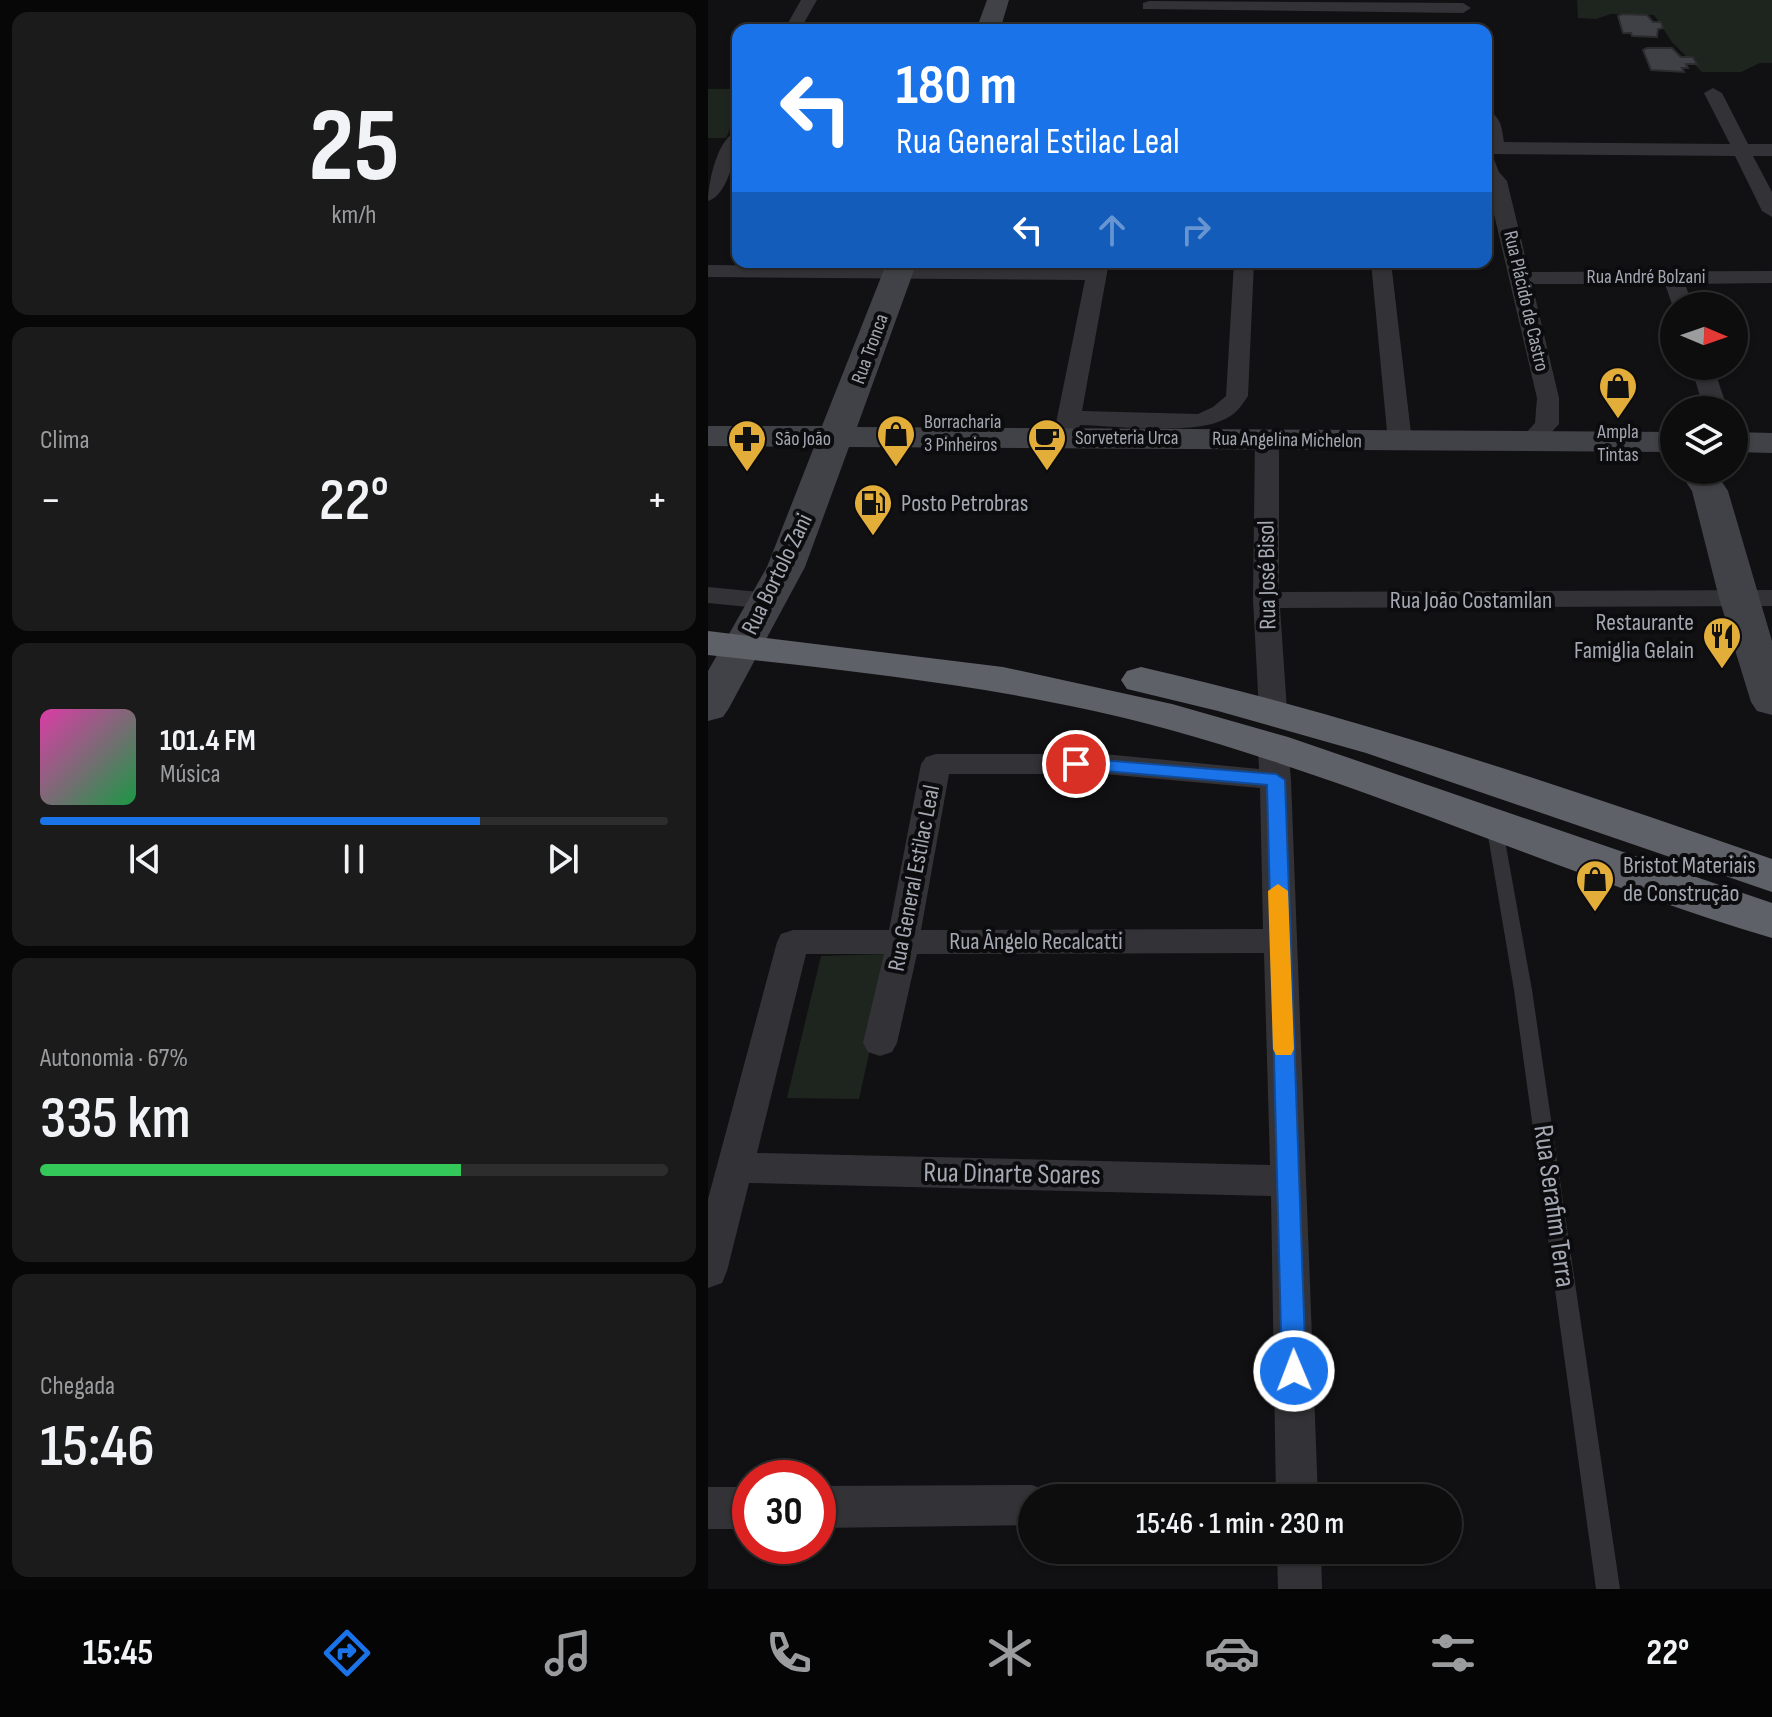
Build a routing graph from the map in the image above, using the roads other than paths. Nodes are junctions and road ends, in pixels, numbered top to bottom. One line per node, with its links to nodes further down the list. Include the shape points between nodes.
1 (809, 0): 5 (street)
2 (998, 0): 6 (main road)
3 (1462, 4): 4 (street, via 1303,13); 7 (street)
4 (1149, 8)
5 (795, 24)
6 (990, 24)
7 (1466, 24)
8 (1713, 93): 13 (street)
9 (732, 141): 10 (street)
10 (708, 145)
11 (732, 148): 19 (street)
12 (1584, 150): 13 (street); 15 (street); 17 (street, via 1509,155 1500,163)
13 (1739, 150): 14 (street); 20 (street)
14 (1772, 150)
15 (1492, 152)
16 (1492, 176): 17 (street, Rua Plácido de Castro)
17 (1498, 181): 29 (street, Rua Plácido de Castro)
18 (732, 187): 19 (street)
19 (710, 191)
20 (1772, 211)
21 (823, 268): 26 (street)
22 (899, 268): 34 (main road, Rua Tronca)
23 (1098, 268): 32 (street)
24 (1244, 268): 32 (street, via 1237,396 1230,407 1199,421)
25 (1382, 268): 36 (street)
26 (708, 271)
27 (1673, 277): 28 (street, Rua André Bolzani); 29 (street, Rua André Bolzani); 30 (street)
28 (1772, 277)
29 (1520, 278): 31 (street, Rua Plácido de Castro)
30 (1678, 292)
31 (1548, 398): 37 (street, Rua Plácido de Castro, via 1563,421); 39 (street, Rua Plácido de Castro, via 1547,424)
32 (1068, 429): 34 (main road, Rua Angelina Michelon); 35 (main road, Rua Angelina Michelon)
33 (708, 436): 34 (main road, Rua Angelina Michelon)
34 (837, 437): 46 (main road, Rua Bortolo Zani)
35 (1267, 440): 36 (main road, Rua Angelina Michelon); 45 (street, Rua José Bisol)
36 (1400, 442): 39 (main road, Rua Angelina Michelon)
37 (1592, 442): 39 (main road, Rua Angelina Michelon); 41 (main road, Rua Angelina Michelon)
38 (1748, 442): 40 (main road)
39 (1529, 443)
40 (1772, 443)
41 (1660, 446)
42 (1705, 484): 44 (main road)
43 (708, 595): 46 (street)
44 (1755, 598): 45 (street, Rua João Costamilan); 50 (main road)
45 (1266, 600): 52 (street, Rua José Bisol)
46 (768, 601): 49 (main road, Rua Bortolo Zani)
47 (708, 616): 48 (highway)
48 (839, 642): 49 (highway); 52 (highway, via 1097,699)
49 (715, 658): 51 (main road, Rua Bortolo Zani)
50 (1772, 702)
51 (708, 708)
52 (1274, 746): 53 (highway); 54 (highway, via 1454,766); 56 (street, Rua José Bisol); 57 (street, Rua General Estilac Leal, via 1104,764 936,764)
53 (1494, 824): 55 (highway); 69 (lane, Rua Serafim Terra, via 1523,990)
54 (1772, 876)
55 (1772, 921)
56 (1279, 941): 57 (street, Rua Ângelo Recalcatti); 60 (street, Rua José Bisol)
57 (903, 942): 58 (street, Rua General Estilac Leal); 59 (street, Rua Ângelo Recalcatti, via 793,942)
58 (880, 1043)
59 (734, 1168): 60 (street, Rua Dinarte Soares); 61 (street)
60 (1289, 1181): 62 (street, Rua José Bisol)
61 (708, 1271)
62 (1297, 1484)
63 (1018, 1505): 64 (street)
64 (836, 1507)
65 (708, 1508): 66 (street)
66 (732, 1508)
67 (1299, 1564): 68 (street)
68 (1300, 1589)
69 (1608, 1589)

